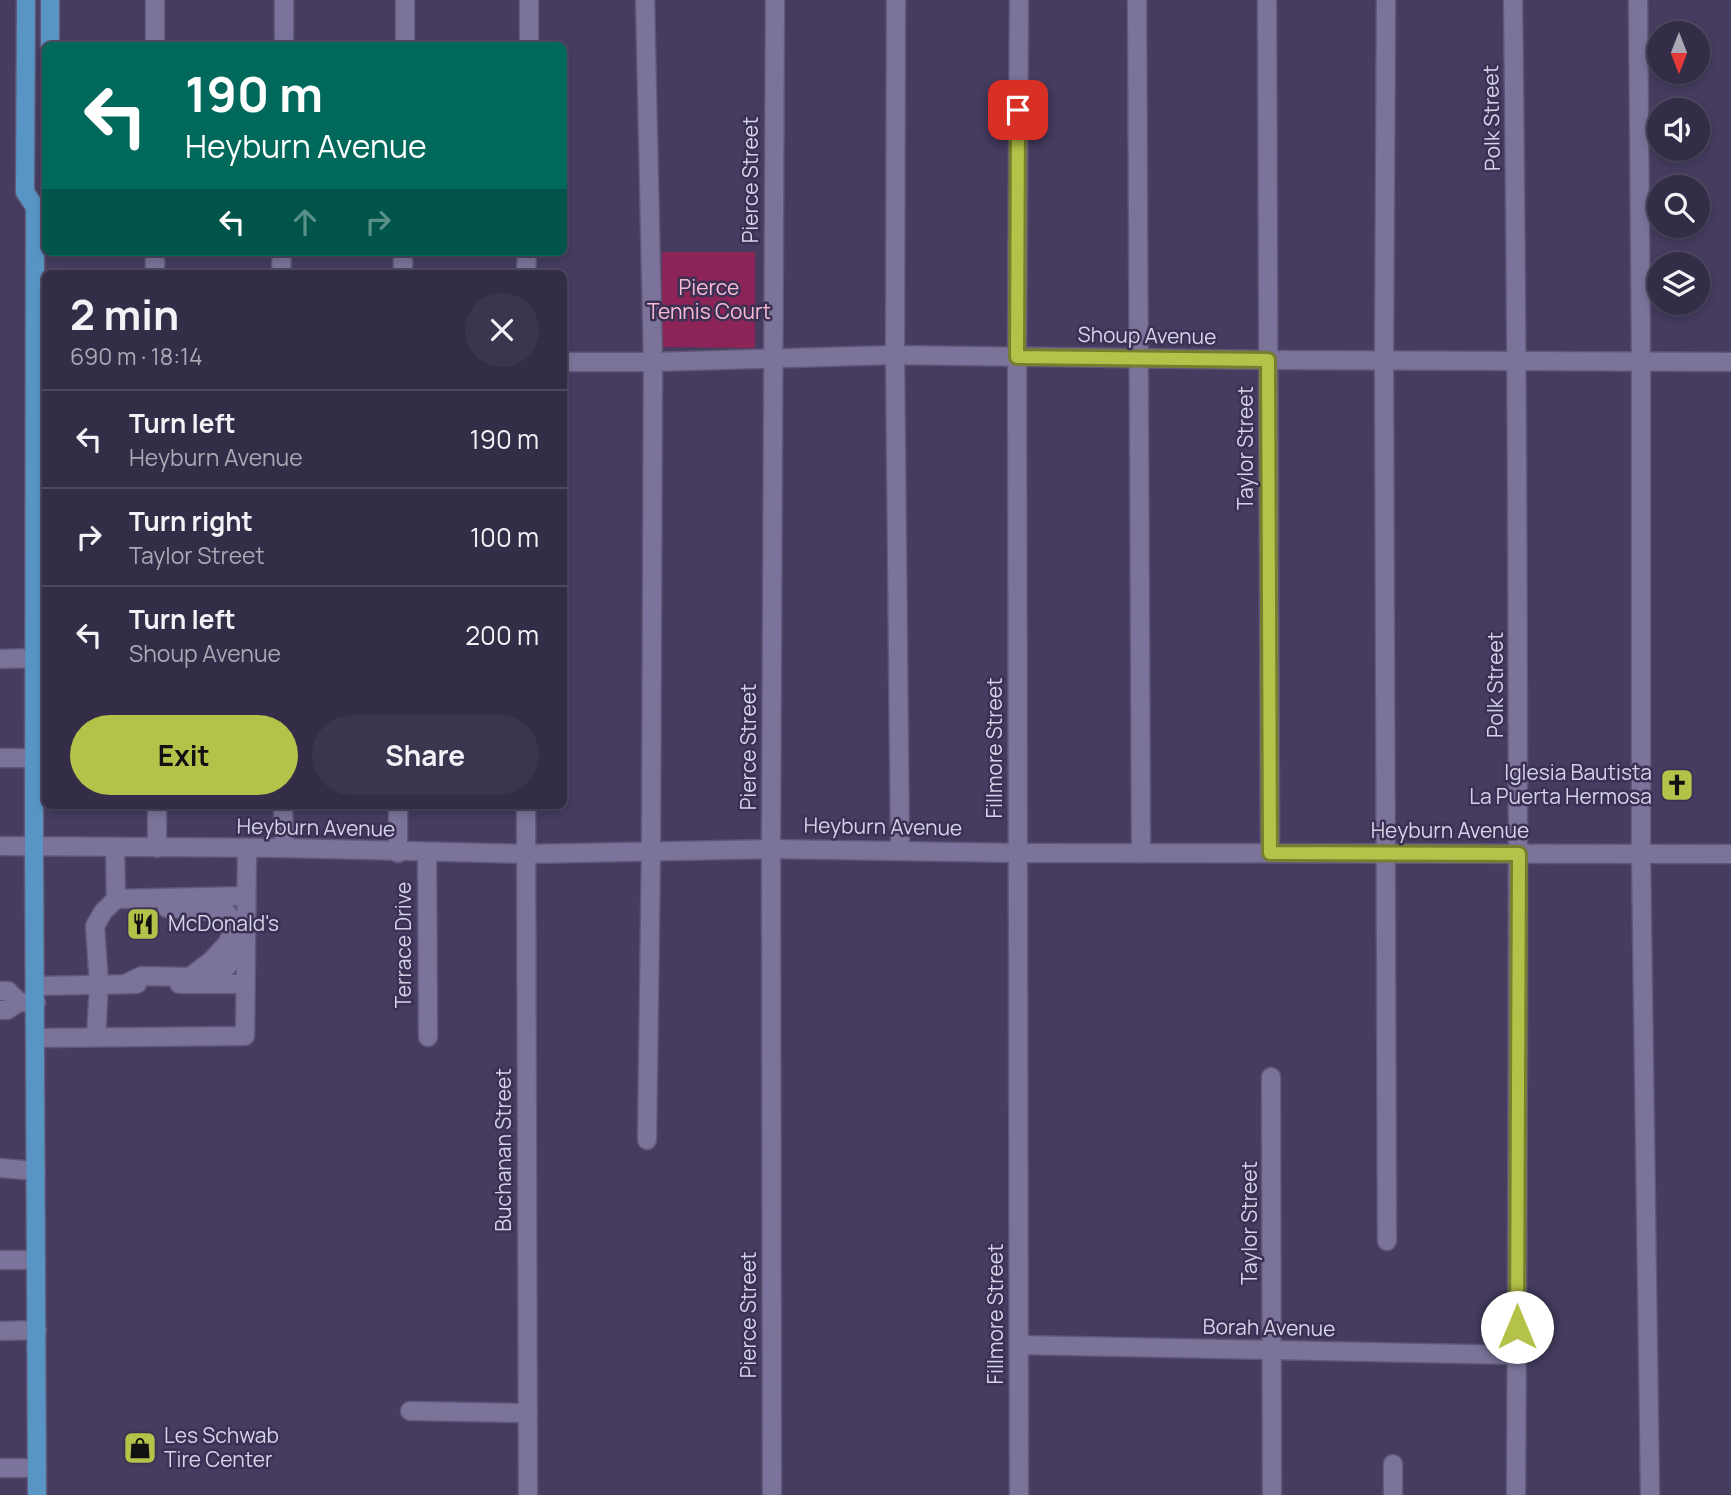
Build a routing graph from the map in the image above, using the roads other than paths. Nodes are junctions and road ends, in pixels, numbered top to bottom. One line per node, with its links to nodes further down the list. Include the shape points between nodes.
1 (26, 0): 21 (main road, via 25,192)
2 (50, 0): 16 (main road)
3 (155, 0): 17 (street)
4 (285, 0): 18 (street)
5 (405, 0): 19 (street)
6 (529, 0): 20 (street)
7 (645, 0): 31 (street)
8 (775, 0): 25 (street, Pierce Street)
9 (895, 0): 22 (street)
10 (1019, 0): 24 (street, Fillmore Street)
11 (1137, 0): 26 (street)
12 (1267, 0): 27 (street, Taylor Street)
13 (1386, 0): 28 (street)
14 (1513, 0): 29 (street, Polk Street)
15 (1638, 0): 32 (street)
16 (50, 42)
17 (155, 42)
18 (284, 42)
19 (405, 42)
20 (529, 42)
21 (41, 203): 23 (main road)
22 (895, 355): 24 (street, Shoup Avenue); 25 (street, Shoup Avenue); 49 (street)
23 (41, 357): 34 (main road)
24 (1017, 357): 26 (street, Shoup Avenue); 53 (street, Fillmore Street)
25 (773, 359): 31 (street, Shoup Avenue); 48 (street, Pierce Street)
26 (1139, 359): 27 (street, Shoup Avenue); 54 (street)
27 (1268, 360): 28 (street, Shoup Avenue); 55 (street, Taylor Street)
28 (1384, 360): 29 (street, Shoup Avenue); 57 (street)
29 (1518, 361): 32 (street, Shoup Avenue); 58 (street, Polk Street)
30 (567, 362): 31 (street, Shoup Avenue)
31 (653, 362): 50 (street)
32 (1641, 362): 33 (street, Shoup Avenue); 60 (street)
33 (1731, 362)
34 (35, 658): 35 (street); 37 (main road)
35 (0, 659)
36 (0, 758): 37 (street)
37 (35, 758): 43 (main road)
38 (157, 809): 45 (street)
39 (283, 809): 47 (street)
40 (398, 809): 51 (street)
41 (526, 809): 56 (street, Buchanan Street)
42 (0, 846): 43 (street, Heyburn Avenue)
43 (34, 846): 44 (street, Heyburn Avenue); 68 (main road)
44 (115, 848): 45 (street, Heyburn Avenue); 63 (street)
45 (157, 848): 46 (street, Heyburn Avenue)
46 (247, 848): 47 (street, Heyburn Avenue); 61 (street)
47 (284, 848): 51 (street, Heyburn Avenue)
48 (771, 849): 49 (street, Heyburn Avenue); 50 (street, Heyburn Avenue); 92 (street, Pierce Street)
49 (900, 849): 53 (street, Heyburn Avenue)
50 (651, 851): 56 (street, Heyburn Avenue); 74 (street)
51 (398, 853): 52 (street, Heyburn Avenue)
52 (427, 853): 56 (street, Heyburn Avenue); 71 (street, Terrace Drive)
53 (1019, 853): 54 (street, Heyburn Avenue); 82 (street, Fillmore Street)
54 (1141, 853): 55 (street, Heyburn Avenue)
55 (1270, 853): 57 (street, Heyburn Avenue)
56 (526, 854): 86 (street, Buchanan Street)
57 (1387, 854): 58 (street, Heyburn Avenue); 77 (street)
58 (1519, 854): 60 (street, Heyburn Avenue); 84 (street, Polk Street)
59 (1731, 854): 60 (street, Heyburn Avenue)
60 (1640, 855): 97 (street)
61 (246, 896): 62 (street); 66 (street)
62 (138, 898): 63 (street); 65 (street, via 156,908 226,912 235,923 232,935 211,961 190,977 142,976)
63 (116, 899): 64 (street, via 95,926)
64 (99, 984): 65 (street); 68 (street); 70 (street)
65 (125, 984): 66 (street)
66 (245, 984): 70 (street, via 245,1036)
67 (0, 991): 68 (street)
68 (30, 997): 69 (street); 72 (main road)
69 (0, 1010)
70 (96, 1037): 72 (street)
71 (428, 1037)
72 (36, 1038): 76 (main road)
73 (1271, 1077): 83 (street, Taylor Street)
74 (647, 1140)
75 (0, 1168): 76 (street)
76 (36, 1171): 79 (main road)
77 (1387, 1241)
78 (0, 1260): 79 (street)
79 (36, 1260): 80 (main road)
80 (37, 1330): 81 (street); 89 (main road)
81 (0, 1331)
82 (1019, 1345): 83 (street, Borah Avenue); 93 (street, Fillmore Street)
83 (1273, 1350): 84 (street, Borah Avenue); 94 (street, Taylor Street)
84 (1517, 1355): 96 (street, Polk Street)
85 (410, 1411): 86 (street)
86 (528, 1413): 91 (street, Buchanan Street)
87 (1393, 1464): 95 (street)
88 (0, 1468): 89 (street)
89 (37, 1468): 90 (main road)
90 (37, 1495)
91 (528, 1495)
92 (772, 1495)
93 (1019, 1495)
94 (1272, 1495)
95 (1393, 1495)
96 (1516, 1495)
97 (1650, 1495)

